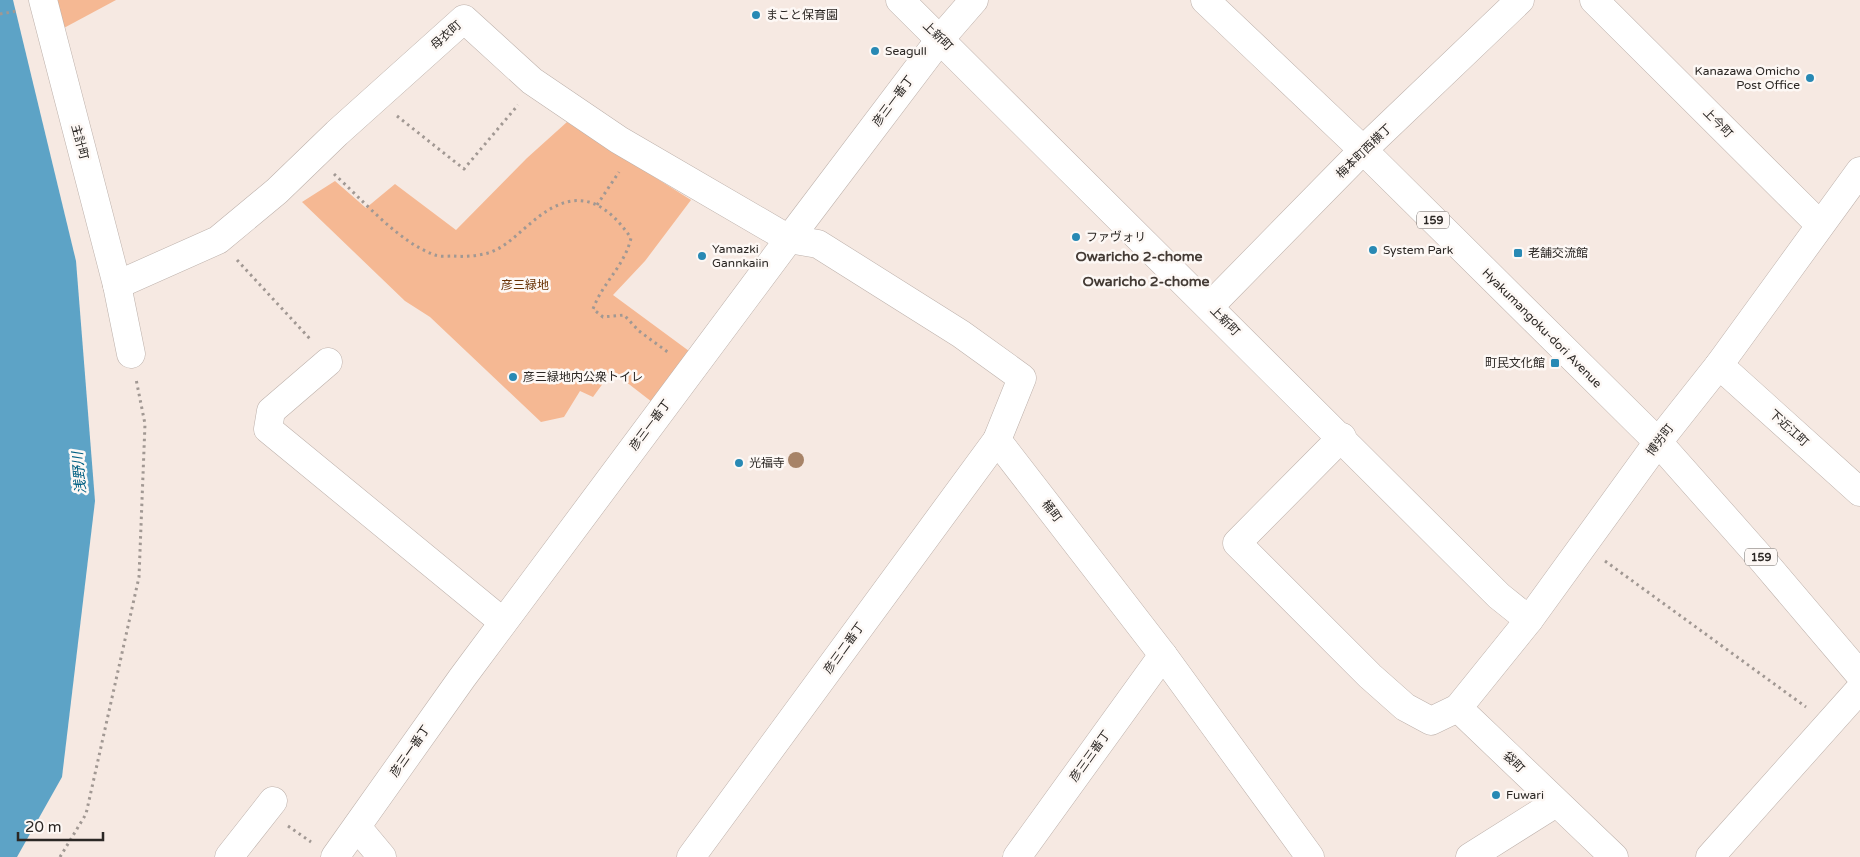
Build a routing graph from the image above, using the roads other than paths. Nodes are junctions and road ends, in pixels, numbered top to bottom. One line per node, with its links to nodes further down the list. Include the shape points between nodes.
1 (900, 0): 7 (main road, 上新町)
2 (974, 0): 7 (main road, 彦三一番丁)
3 (1206, 0): 8 (main road, Hyakumangoku-dori Avenue / 159)
4 (1520, 0): 8 (main road, 梅本町西横丁)
5 (1594, 0): 10 (main road, 上今町)
6 (43, 3): 12 (main road, 主計町)
7 (941, 38): 11 (main road, 彦三一番丁); 13 (main road, 上新町)
8 (1363, 150): 13 (main road, 梅本町西横丁); 19 (main road, Hyakumangoku-dori Avenue / 159)
9 (1857, 183): 10 (main road, 博労町)
10 (1820, 225): 16 (main road, 博労町)
11 (789, 238): 12 (main road, 母衣町, via 634,149 536,84 464,18 277,191 218,240); 18 (main road, via 818,244 961,334 1022,378); 22 (main road, 彦三一番丁)
12 (117, 285): 14 (main road, 主計町)
13 (1210, 306): 17 (main road, 上新町)
14 (131, 354)
15 (328, 362): 22 (main road, via 271,411 268,429)
16 (1719, 365): 19 (main road, 博労町); 20 (main road, 下近江町)
17 (1342, 437): 21 (main road, 上新町, via 1499,596); 26 (main road, via 1237,543 1405,707 1432,721)
18 (997, 440): 23 (main road, 桶町); 33 (main road, 彦三二番丁)
19 (1658, 442): 21 (main road, 博労町); 24 (main road, Hyakumangoku-dori Avenue / 159)
20 (1860, 492)
21 (1529, 620): 26 (main road, 博労町)
22 (503, 622): 29 (main road, 彦三一番丁)
23 (1164, 655): 34 (main road, 彦三三番丁); 35 (main road, 桶町)
24 (1860, 674)
25 (1860, 689): 38 (main road)
26 (1458, 708): 27 (main road, 袋町)
27 (1556, 803): 36 (main road); 37 (main road, 袋町)
28 (269, 805): 31 (main road)
29 (357, 827): 30 (main road, 彦三一番丁); 32 (main road)
30 (326, 852)
31 (229, 857)
32 (382, 857)
33 (691, 857)
34 (1017, 857)
35 (1310, 857)
36 (1470, 857)
37 (1614, 857)
38 (1710, 857)

